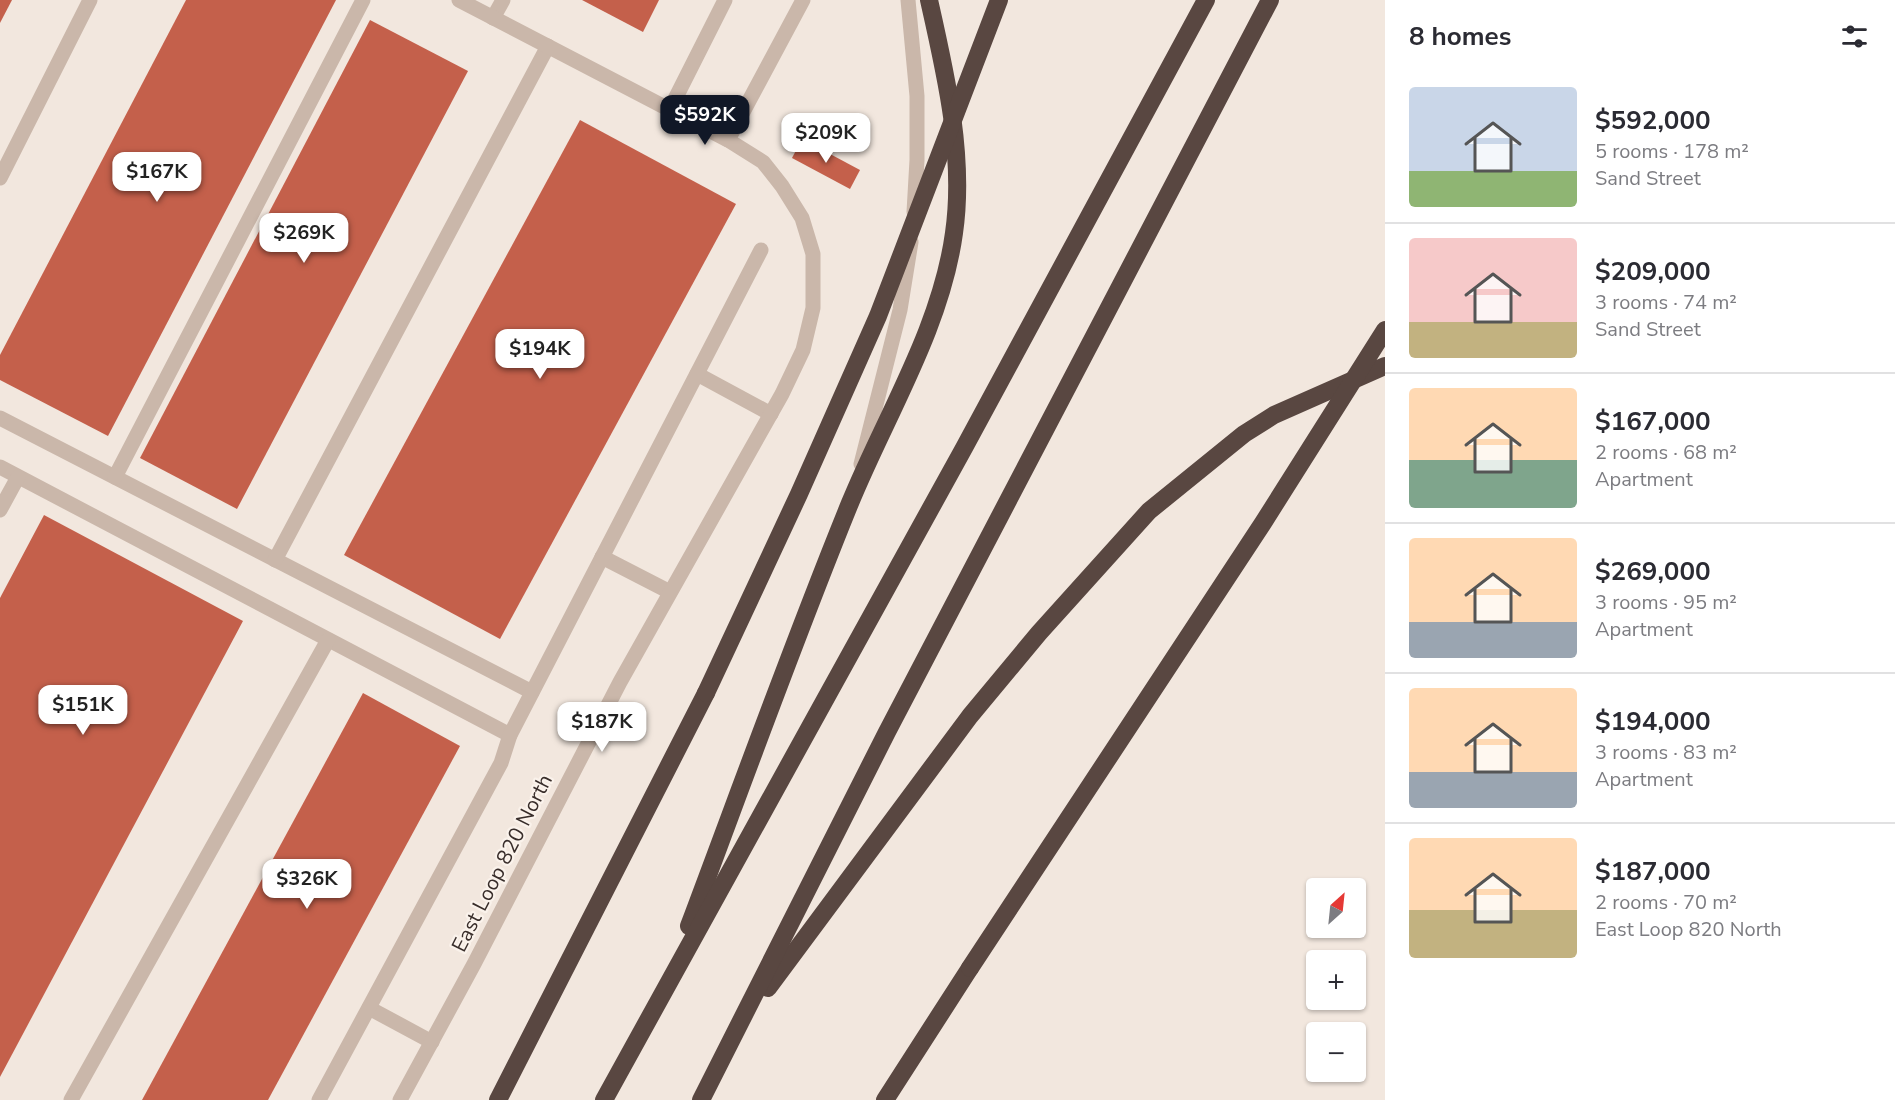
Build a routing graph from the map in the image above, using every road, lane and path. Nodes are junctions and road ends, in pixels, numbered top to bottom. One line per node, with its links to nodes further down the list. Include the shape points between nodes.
1 (90, 0): 16 (street)
2 (363, 0): 25 (street)
3 (459, 0): 12 (street, East Loop 820 North)
4 (503, 0): 12 (street)
5 (725, 0): 14 (street)
6 (803, 0): 15 (street)
7 (908, 0): 26 (street, via 917,106 912,230 889,360)
8 (929, 0): 26 (highway, via 942,56 958,168 954,234 937,309)
9 (999, 0): 41 (highway, bridge, via 878,315 799,494 706,693)
10 (1206, 0): 34 (highway)
11 (1270, 0): 36 (highway, via 886,732)
12 (493, 18): 13 (street, East Loop 820 North)
13 (548, 46): 14 (street, East Loop 820 North); 29 (street)
14 (670, 109): 15 (street, East Loop 820 North)
15 (728, 140): 21 (street, East Loop 820 North, via 763,162 782,186 802,218 813,254 813,308 803,350)
16 (0, 178)
17 (762, 250): 20 (street)
18 (1385, 330): 44 (highway, bridge)
19 (1385, 366): 36 (highway, via 1274,415 1244,434 1149,512 970,716)
20 (697, 374): 21 (street); 28 (street)
21 (771, 414): 30 (street, East Loop 820 North)
22 (0, 418): 25 (street)
23 (0, 467): 24 (street)
24 (18, 477): 27 (street); 31 (street)
25 (115, 477): 29 (street)
26 (850, 502): 34 (highway)
27 (0, 510)
28 (602, 556): 30 (street); 32 (street)
29 (275, 560): 32 (street)
30 (670, 592): 37 (street, East Loop 820 North)
31 (328, 640): 33 (street); 38 (street)
32 (532, 692): 33 (street)
33 (510, 735): 35 (street, via 501,763)
34 (666, 986): 42 (highway)
35 (369, 1008): 37 (street); 39 (street)
36 (740, 1025): 43 (highway)
37 (432, 1042): 40 (street, East Loop 820 North)
38 (71, 1100)
39 (319, 1100)
40 (400, 1100)
41 (498, 1100)
42 (604, 1100)
43 (700, 1100)
44 (885, 1100)

